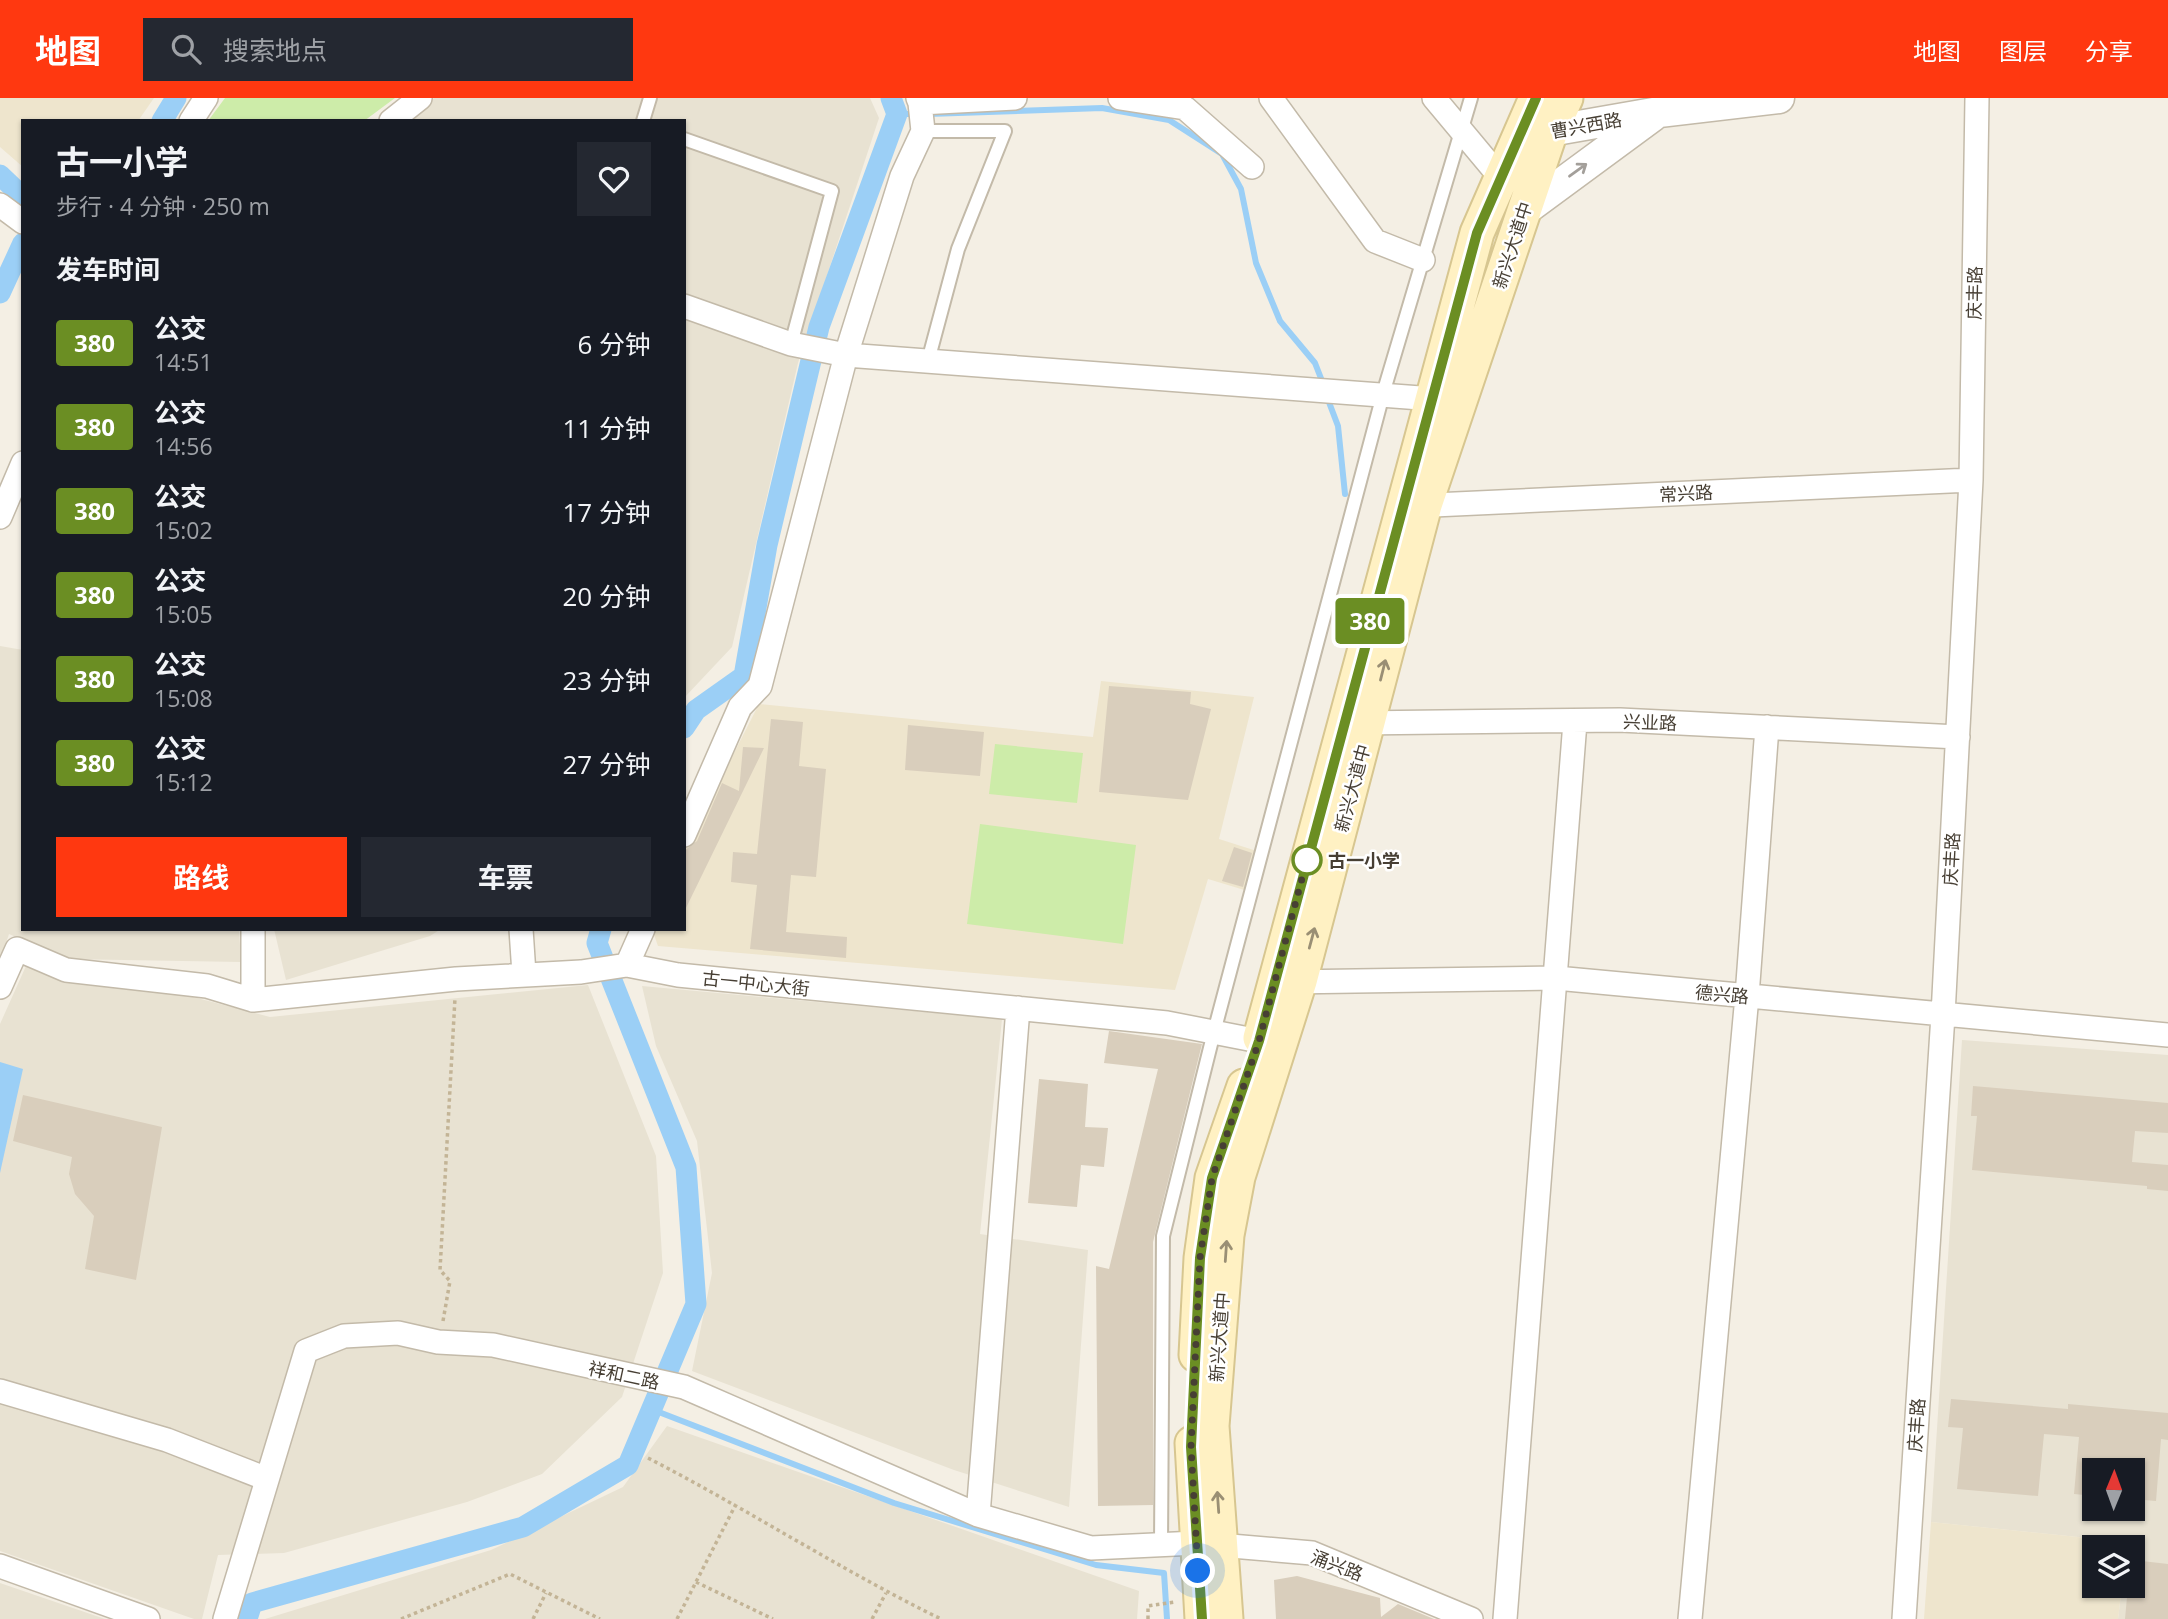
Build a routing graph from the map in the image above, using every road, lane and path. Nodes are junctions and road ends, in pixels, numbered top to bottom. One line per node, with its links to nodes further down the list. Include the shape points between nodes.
1 (206, 98): 16 (street)
2 (419, 98): 17 (street)
3 (650, 98): 18 (lane)
4 (1015, 98): 13 (street)
5 (1120, 98): 14 (street)
6 (1271, 98): 26 (street, via 1375,241)
7 (1434, 98): 19 (street)
8 (1471, 98): 19 (lane)
9 (1536, 98): 21 (main road, 新兴大道中)
10 (1566, 98): 21 (main road, 新兴大道中)
11 (1779, 98): 15 (street, 曹兴西路)
12 (1977, 98): 34 (street, 庆丰路)
13 (919, 100): 20 (street)
14 (1185, 103): 23 (street)
15 (1650, 105): 21 (street, 曹兴西路); 25 (street, one-way to 15)
16 (192, 119)
17 (393, 119)
18 (644, 119)
19 (1461, 127): 24 (street); 26 (lane)
20 (923, 131): 29 (street, via 902,176); 30 (lane, via 1005,131 958,249)
21 (1534, 134): 24 (main road, 新兴大道中); 25 (main road, 新兴大道中)
22 (686, 140): 28 (lane, via 832,191)
23 (1252, 167)
24 (1500, 177): 32 (main road, 新兴大道中, via 1477,233)
25 (1524, 211): 35 (main road, 新兴大道中)
26 (1423, 260): 31 (lane)
27 (686, 307): 28 (street)
28 (791, 344): 29 (street)
29 (846, 355): 30 (street); 41 (street, via 760,685 740,707)
30 (928, 361): 31 (street)
31 (1383, 395): 32 (street); 56 (lane)
32 (1434, 399): 35 (main road, 新兴大道中)
33 (21, 468): 36 (street)
34 (1971, 480): 35 (street, 常兴路); 40 (street, 庆丰路)
35 (1413, 506): 38 (main road, 新兴大道中)
36 (0, 517)
37 (1575, 722): 38 (street, 兴业路); 39 (street, 兴业路); 48 (street)
38 (1356, 723): 50 (main road, 新兴大道中)
39 (1767, 727): 40 (street, 兴业路); 52 (street)
40 (1958, 737): 55 (street, 庆丰路)
41 (686, 830)
42 (253, 931): 53 (street)
43 (520, 931): 47 (street)
44 (642, 931): 46 (street)
45 (8, 945): 51 (street); 53 (street, via 66,970 207,986)
46 (628, 965): 47 (street, 古一中心大街); 54 (street, 古一中心大街, via 678,975)
47 (524, 974): 49 (street, 古一中心大街)
48 (1556, 978): 50 (street, 德兴路); 52 (street, 德兴路); 85 (street)
49 (456, 979): 53 (street, 古一中心大街); 59 (path, via 440,1270 450,1281)
50 (1288, 982): 58 (main road, 新兴大道中); 65 (main road, 新兴大道中, one-way to 50, via 1227,1235)
51 (0, 987)
52 (1747, 996): 55 (street, 德兴路); 86 (street)
53 (253, 1000)
54 (1018, 1008): 56 (street, 古一中心大街); 64 (street)
55 (1943, 1015): 57 (street, 德兴路); 87 (street, 庆丰路)
56 (1214, 1032): 58 (street, 古一中心大街); 66 (lane, via 1163,1236)
57 (2168, 1035)
58 (1259, 1041): 65 (main road, 新兴大道中, via 1212,1178 1200,1258 1191,1447)
59 (438, 1342): 62 (street, 祥和二路, via 398,1333 344,1336 306,1351); 64 (street, 祥和二路, via 493,1345 684,1387)
60 (0, 1391): 62 (street, via 167,1440)
61 (648, 1458): 63 (path)
62 (267, 1479): 73 (street, 祥和二路)
63 (736, 1504): 68 (path); 70 (path)
64 (978, 1515): 66 (street, 祥和二路, via 1091,1548)
65 (1208, 1544): 66 (street, 祥和二路); 82 (main road, 新兴大道中); 83 (main road, 新兴大道中); 84 (street, 涌兴路, via 1312,1553)
66 (1161, 1545)
67 (2, 1572): 72 (street)
68 (696, 1582): 77 (path); 78 (path)
69 (547, 1592): 74 (path, via 510,1574); 75 (path); 76 (path)
70 (886, 1592): 79 (path); 80 (path)
71 (1148, 1606): 81 (path)
72 (148, 1619)
73 (225, 1619)
74 (401, 1619)
75 (533, 1619)
76 (600, 1619)
77 (677, 1619)
78 (773, 1619)
79 (872, 1619)
80 (941, 1619)
81 (1148, 1619)
82 (1202, 1619)
83 (1226, 1619)
84 (1471, 1619)
85 (1505, 1619)
86 (1690, 1619)
87 (1903, 1619)

